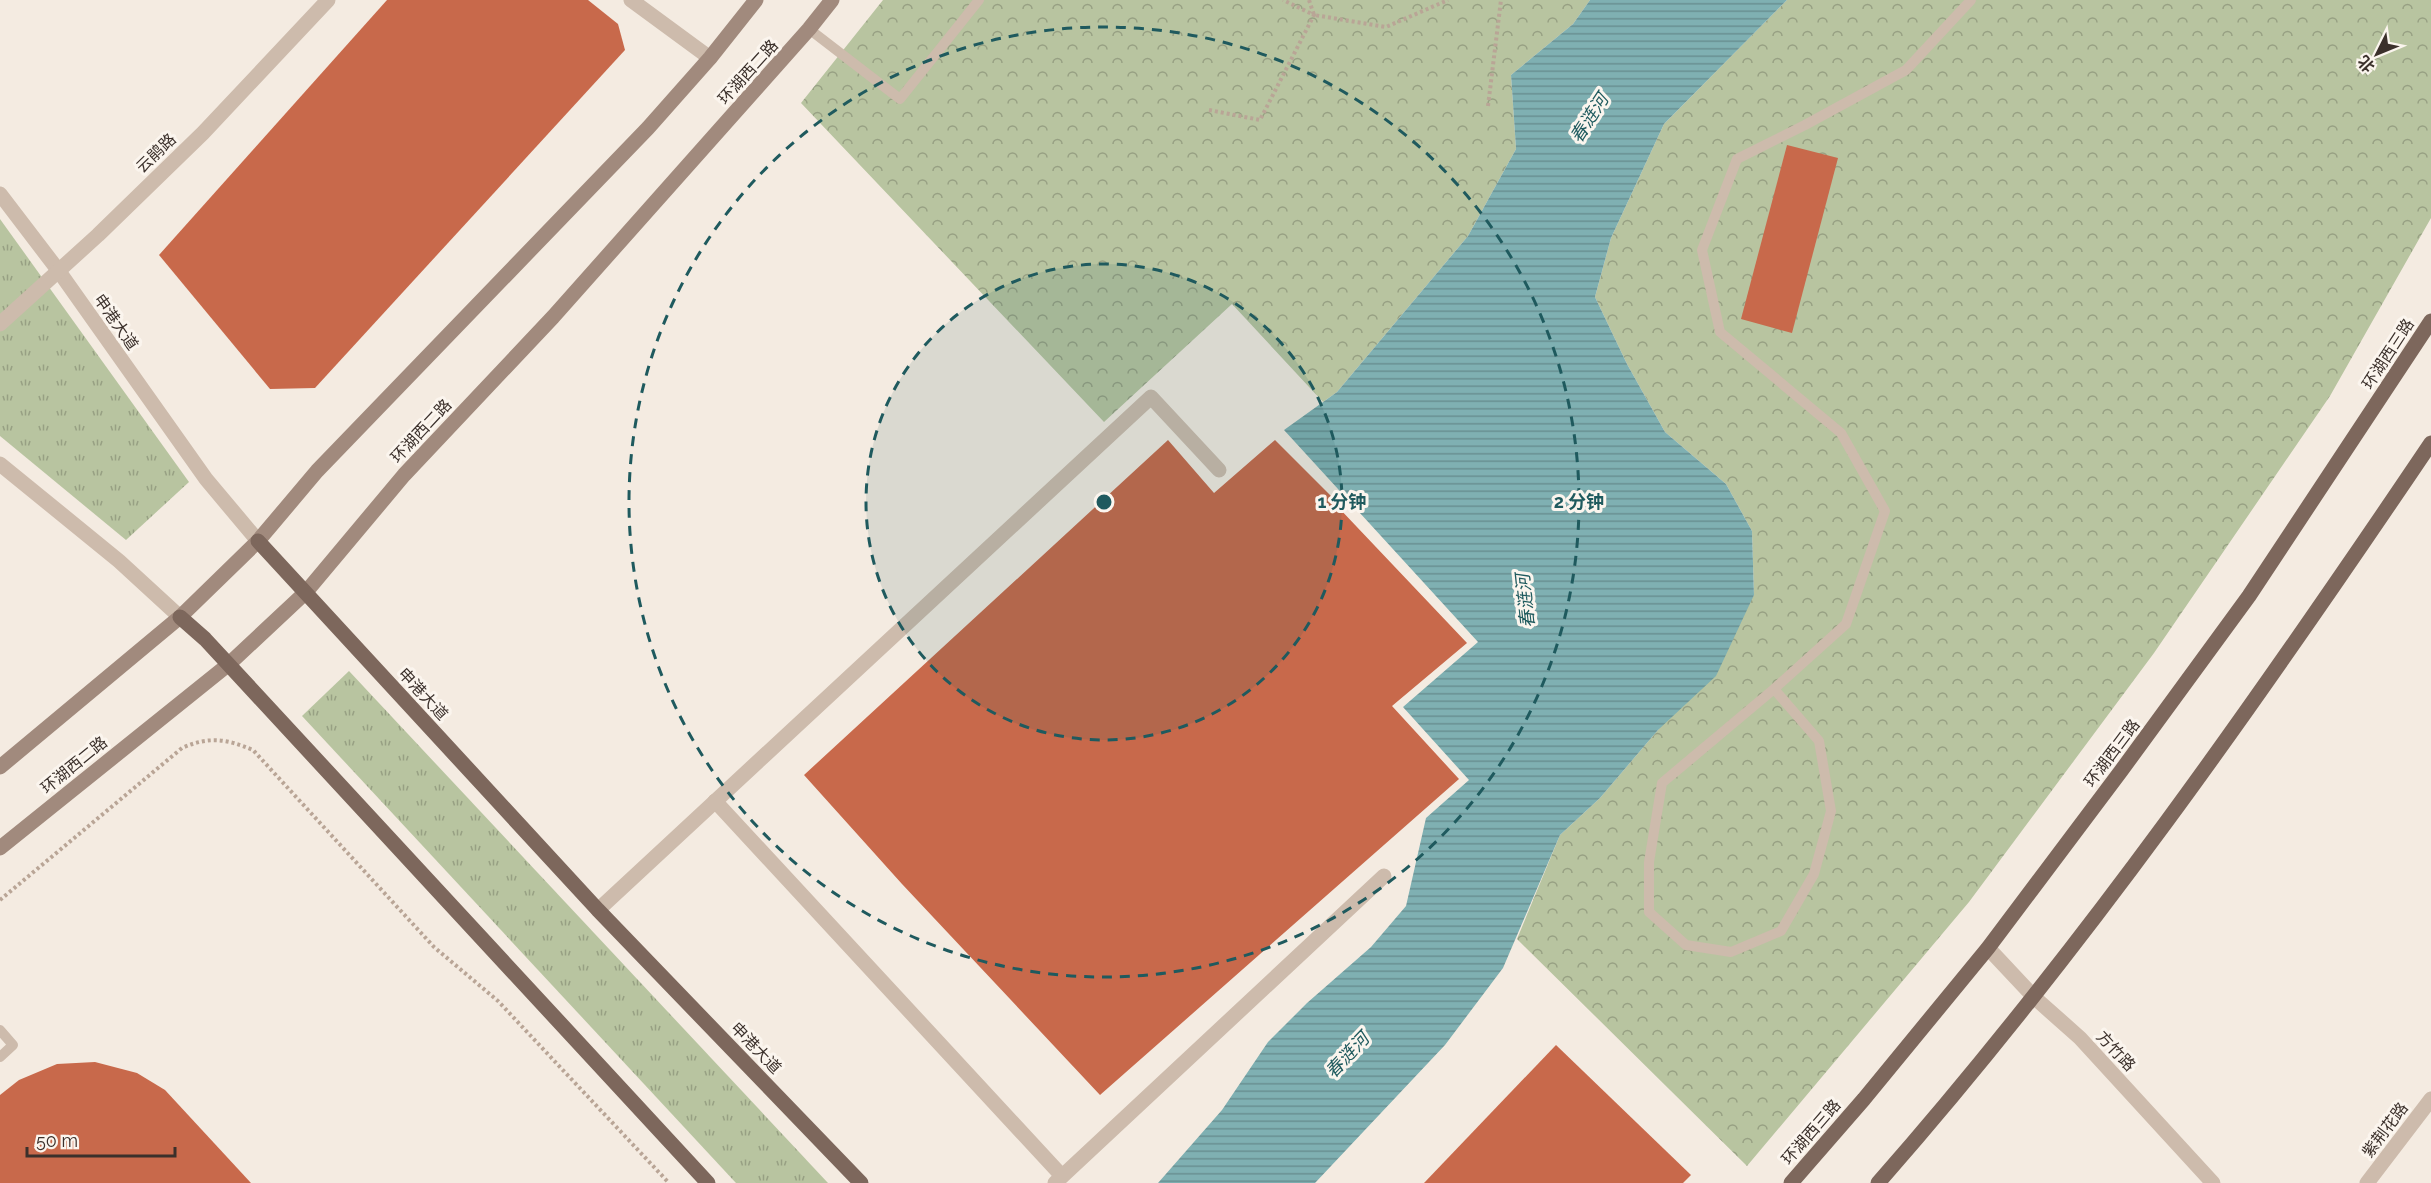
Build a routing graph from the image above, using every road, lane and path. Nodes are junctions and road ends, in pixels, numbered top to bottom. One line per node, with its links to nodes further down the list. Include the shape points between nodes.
1 (328, 0): 17 (street, 云鹃路, via 195,141)
2 (631, 0): 13 (street)
3 (756, 0): 13 (main road)
4 (832, 0): 12 (main road, 环湖西二路)
5 (979, 0): 12 (lane, via 900,99)
6 (1283, 0): 11 (path)
7 (1309, 0): 11 (path)
8 (1448, 0): 11 (path, via 1386,27)
9 (1501, 0): 14 (path)
10 (1971, 0): 27 (lane, via 1906,70 1737,159 1702,250 1720,332 1841,434 1885,511 1846,624)
11 (1314, 15): 15 (path, via 1260,120)
12 (809, 29): 24 (main road, 环湖西二路, via 553,317 405,475)
13 (710, 58): 23 (main road, via 541,241 317,471)
14 (1488, 106)
15 (1209, 110)
16 (0, 194): 17 (street, 申港大道)
17 (58, 270): 19 (street, 云鹃路); 23 (street, 申港大道, via 206,479)
18 (2431, 321): 34 (main road, 环湖西三路, via 2249,596)
19 (0, 324)
20 (2431, 443): 35 (main road, via 2185,798)
21 (0, 464): 25 (street, via 119,561)
22 (1220, 470): 29 (street, via 1152,397)
23 (258, 541): 24 (main road, 申港大道); 25 (main road)
24 (306, 592): 26 (main road, 环湖西二路); 33 (main road, 申港大道)
25 (180, 617): 26 (main road); 28 (main road)
26 (229, 664): 30 (main road, 环湖西二路); 41 (main road)
27 (1774, 689): 27 (lane, via 1662,783 1649,862 1649,912 1686,945 1731,952 1781,931 1814,874 1831,811 1819,741)
28 (0, 767)
29 (715, 801): 33 (street); 39 (street)
30 (0, 848)
31 (1384, 876): 39 (street)
32 (0, 900): 40 (path, via 182,748 215,738 233,741 253,750 434,947 498,1001)
33 (598, 910): 42 (main road, 申港大道)
34 (1988, 948): 35 (street, 方竹路); 43 (main road, 环湖西三路)
35 (2035, 998): 44 (main road); 45 (street, 方竹路, via 2080,1038)
36 (0, 1030): 37 (lane, via 13,1044)
37 (0, 1057)
38 (2431, 1099): 46 (street, 紫荆花路)
39 (1059, 1180)
40 (669, 1183)
41 (708, 1183)
42 (861, 1183)
43 (1791, 1183)
44 (1878, 1183)
45 (2212, 1183)
46 (2367, 1183)

